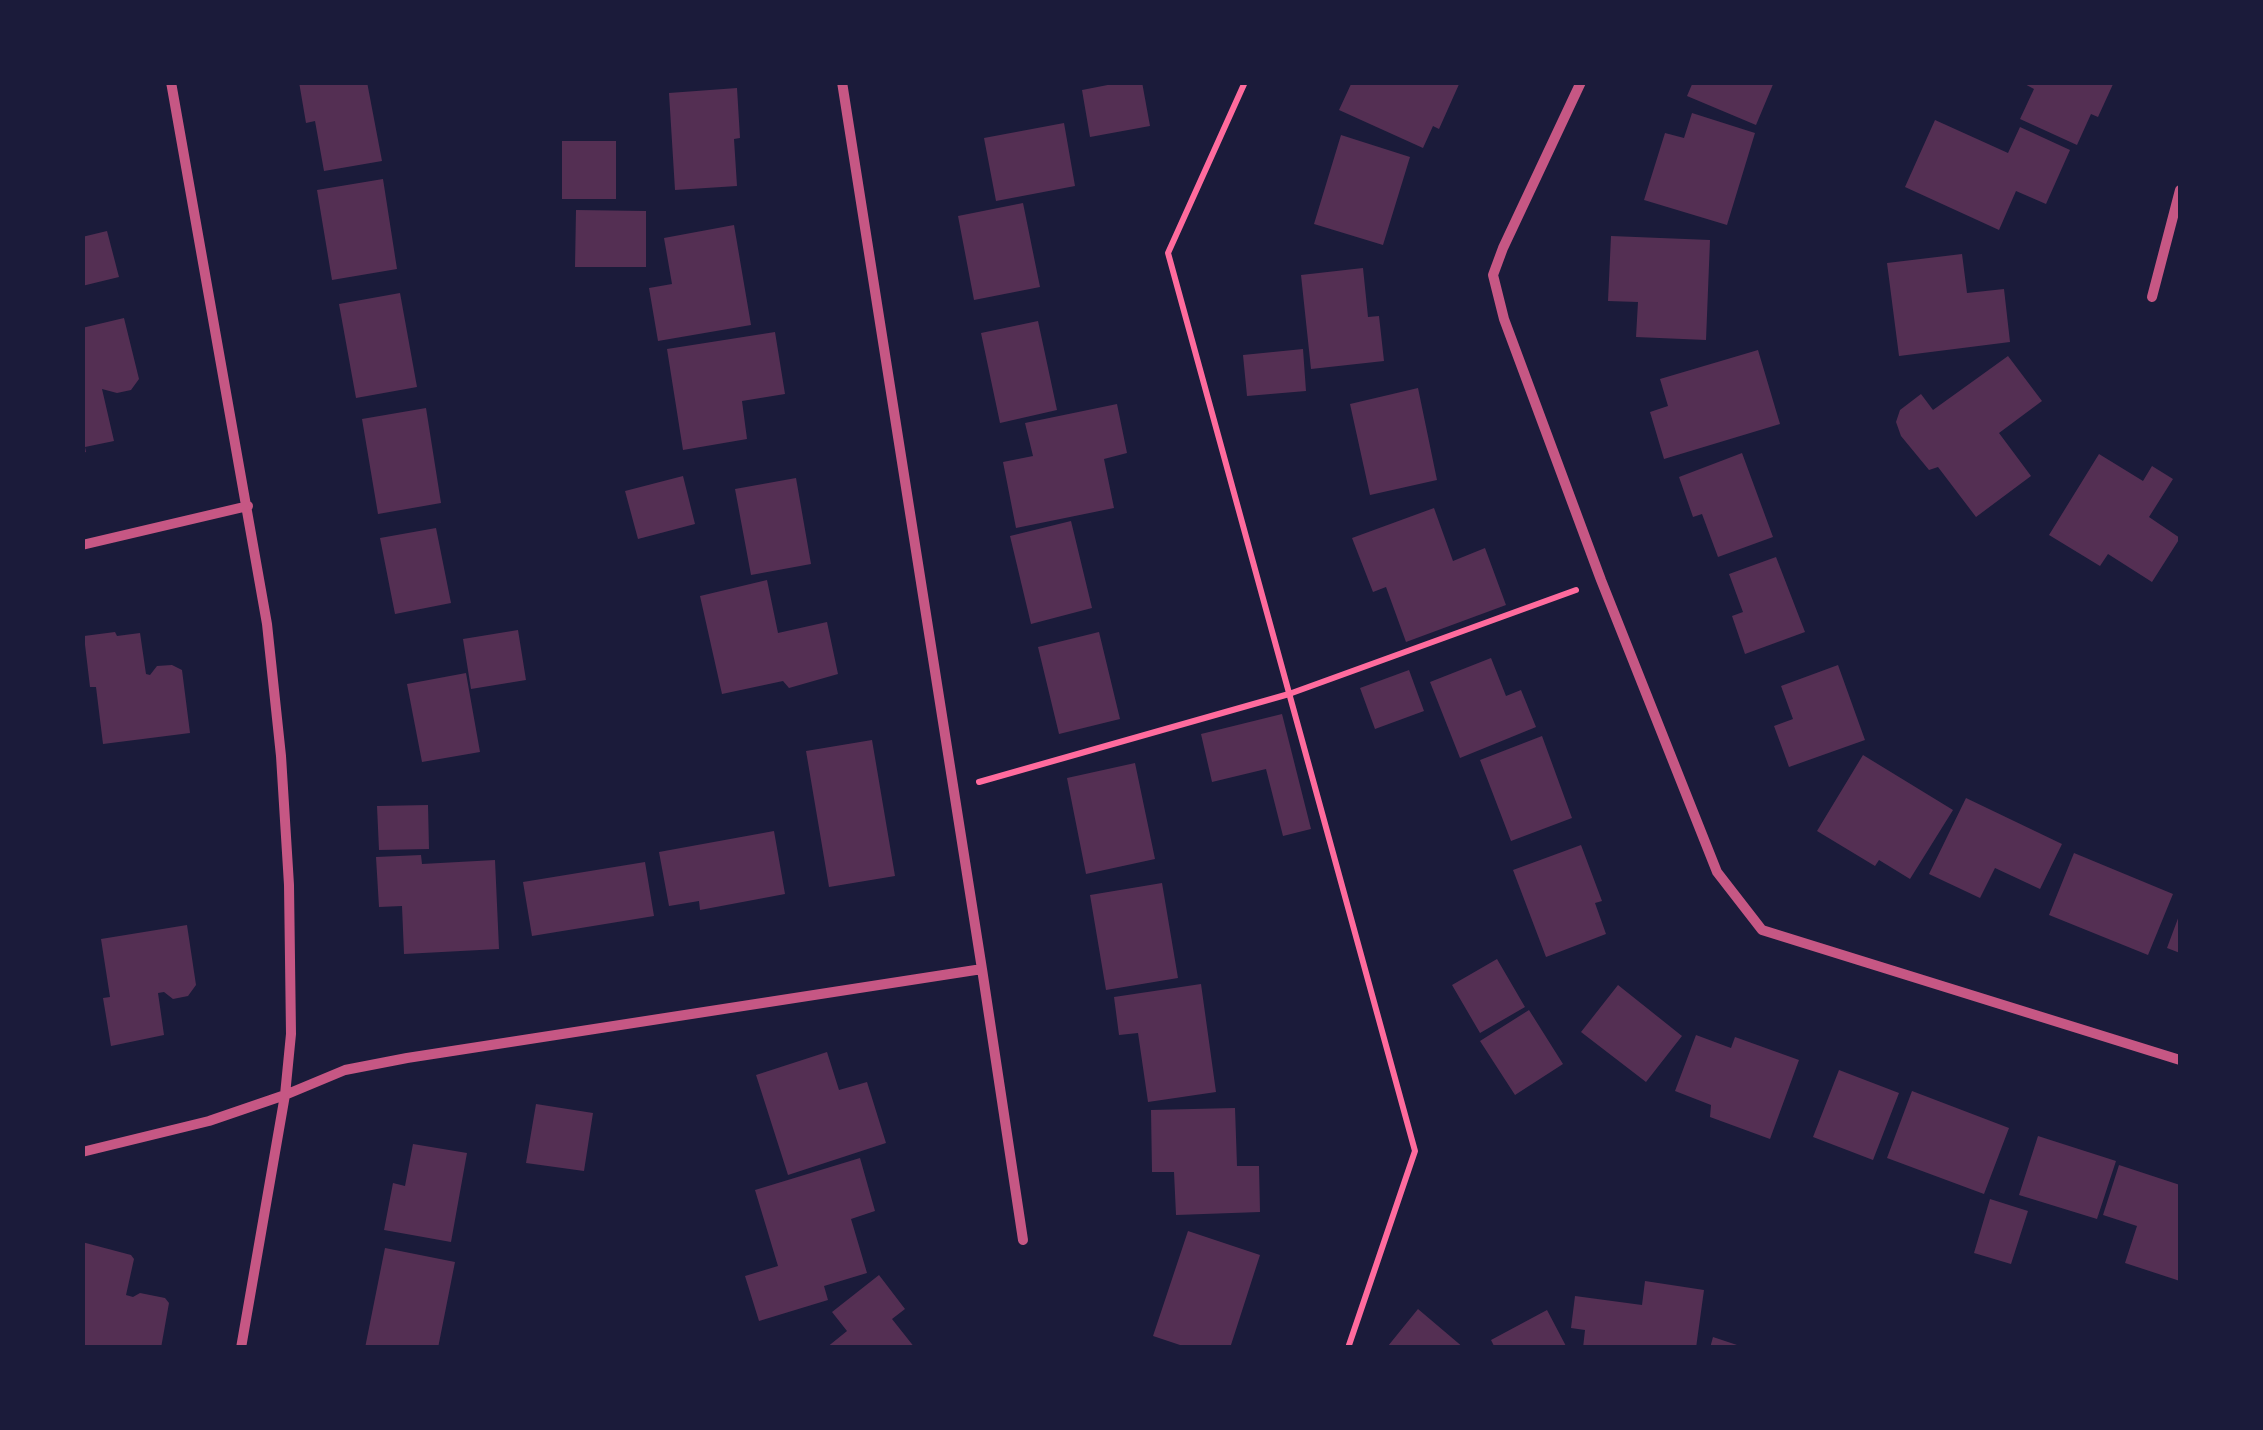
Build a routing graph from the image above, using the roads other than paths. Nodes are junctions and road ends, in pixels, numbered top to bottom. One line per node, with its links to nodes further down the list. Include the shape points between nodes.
1 (171, 82): 6 (street)
2 (842, 82): 8 (street)
3 (1581, 82): 9 (street, via 1493,276 1601,580 1718,872 1762,930)
4 (2180, 190): 5 (street)
5 (2152, 298)
6 (248, 506): 7 (street); 10 (street, via 266,624 289,885 292,1034)
7 (82, 545)
8 (982, 969): 10 (street, via 407,1058 345,1070); 12 (street)
9 (2180, 1060)
10 (285, 1096): 11 (street); 13 (street)
11 (82, 1152)
12 (1023, 1240)
13 (242, 1348)

